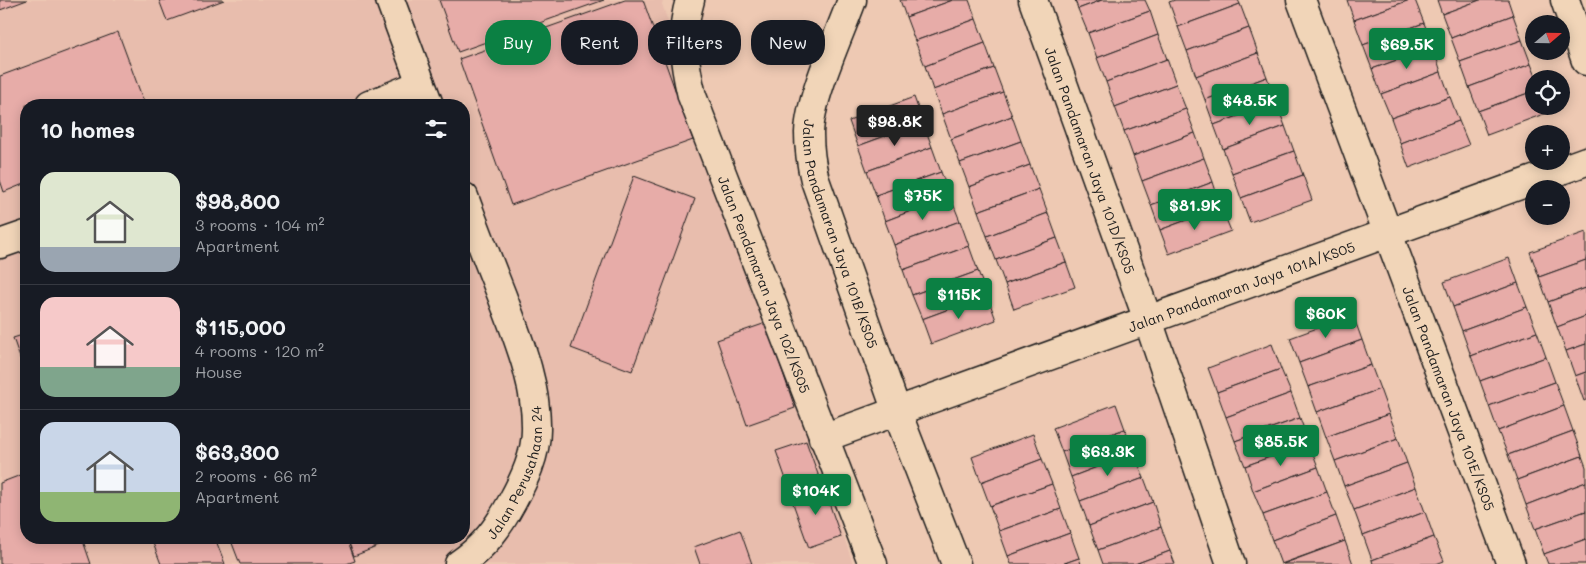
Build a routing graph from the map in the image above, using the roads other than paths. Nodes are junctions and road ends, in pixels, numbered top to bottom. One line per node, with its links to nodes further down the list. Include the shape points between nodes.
1 (390, 0): 8 (street)
2 (690, 0): 17 (street, Jalan Pendamaran Jaya 102/KS05, via 683,40 684,65 692,96)
3 (852, 0): 16 (street, Jalan Pandamaran Jaya 101B/KS05, via 814,105 809,131 810,154 815,180)
4 (1033, 0): 15 (street, Jalan Pandamaran Jaya 101D/KS05)
5 (1301, 0): 12 (street, Jalan Pandamaran Jaya 101E/KS05)
6 (1564, 0): 7 (street)
7 (1586, 61)
8 (425, 95): 9 (street)
9 (403, 99)
10 (1586, 161): 12 (street, Jalan Pandamaran Jaya 101A/KS05)
11 (470, 212): 18 (street, Jalan Perusahaan 24, via 526,363 534,396 536,431 534,451 508,510 493,535 476,553)
12 (1386, 233): 15 (street, Jalan Pandamaran Jaya 101A/KS05); 22 (street, Jalan Pandamaran Jaya 101E/KS05)
13 (20, 237): 14 (street)
14 (0, 244)
15 (1148, 320): 16 (street, Jalan Pandamaran Jaya 101A/KS05); 21 (street, Jalan Pandamaran Jaya 101D/KS05)
16 (897, 412): 17 (street, Jalan Pandamaran Jaya 101A/KS05); 20 (street)
17 (823, 438): 19 (street, Jalan Pendamaran Jaya 102/KS05)
18 (459, 564)
19 (873, 564)
20 (956, 564)
21 (1231, 564)
22 (1511, 564)

